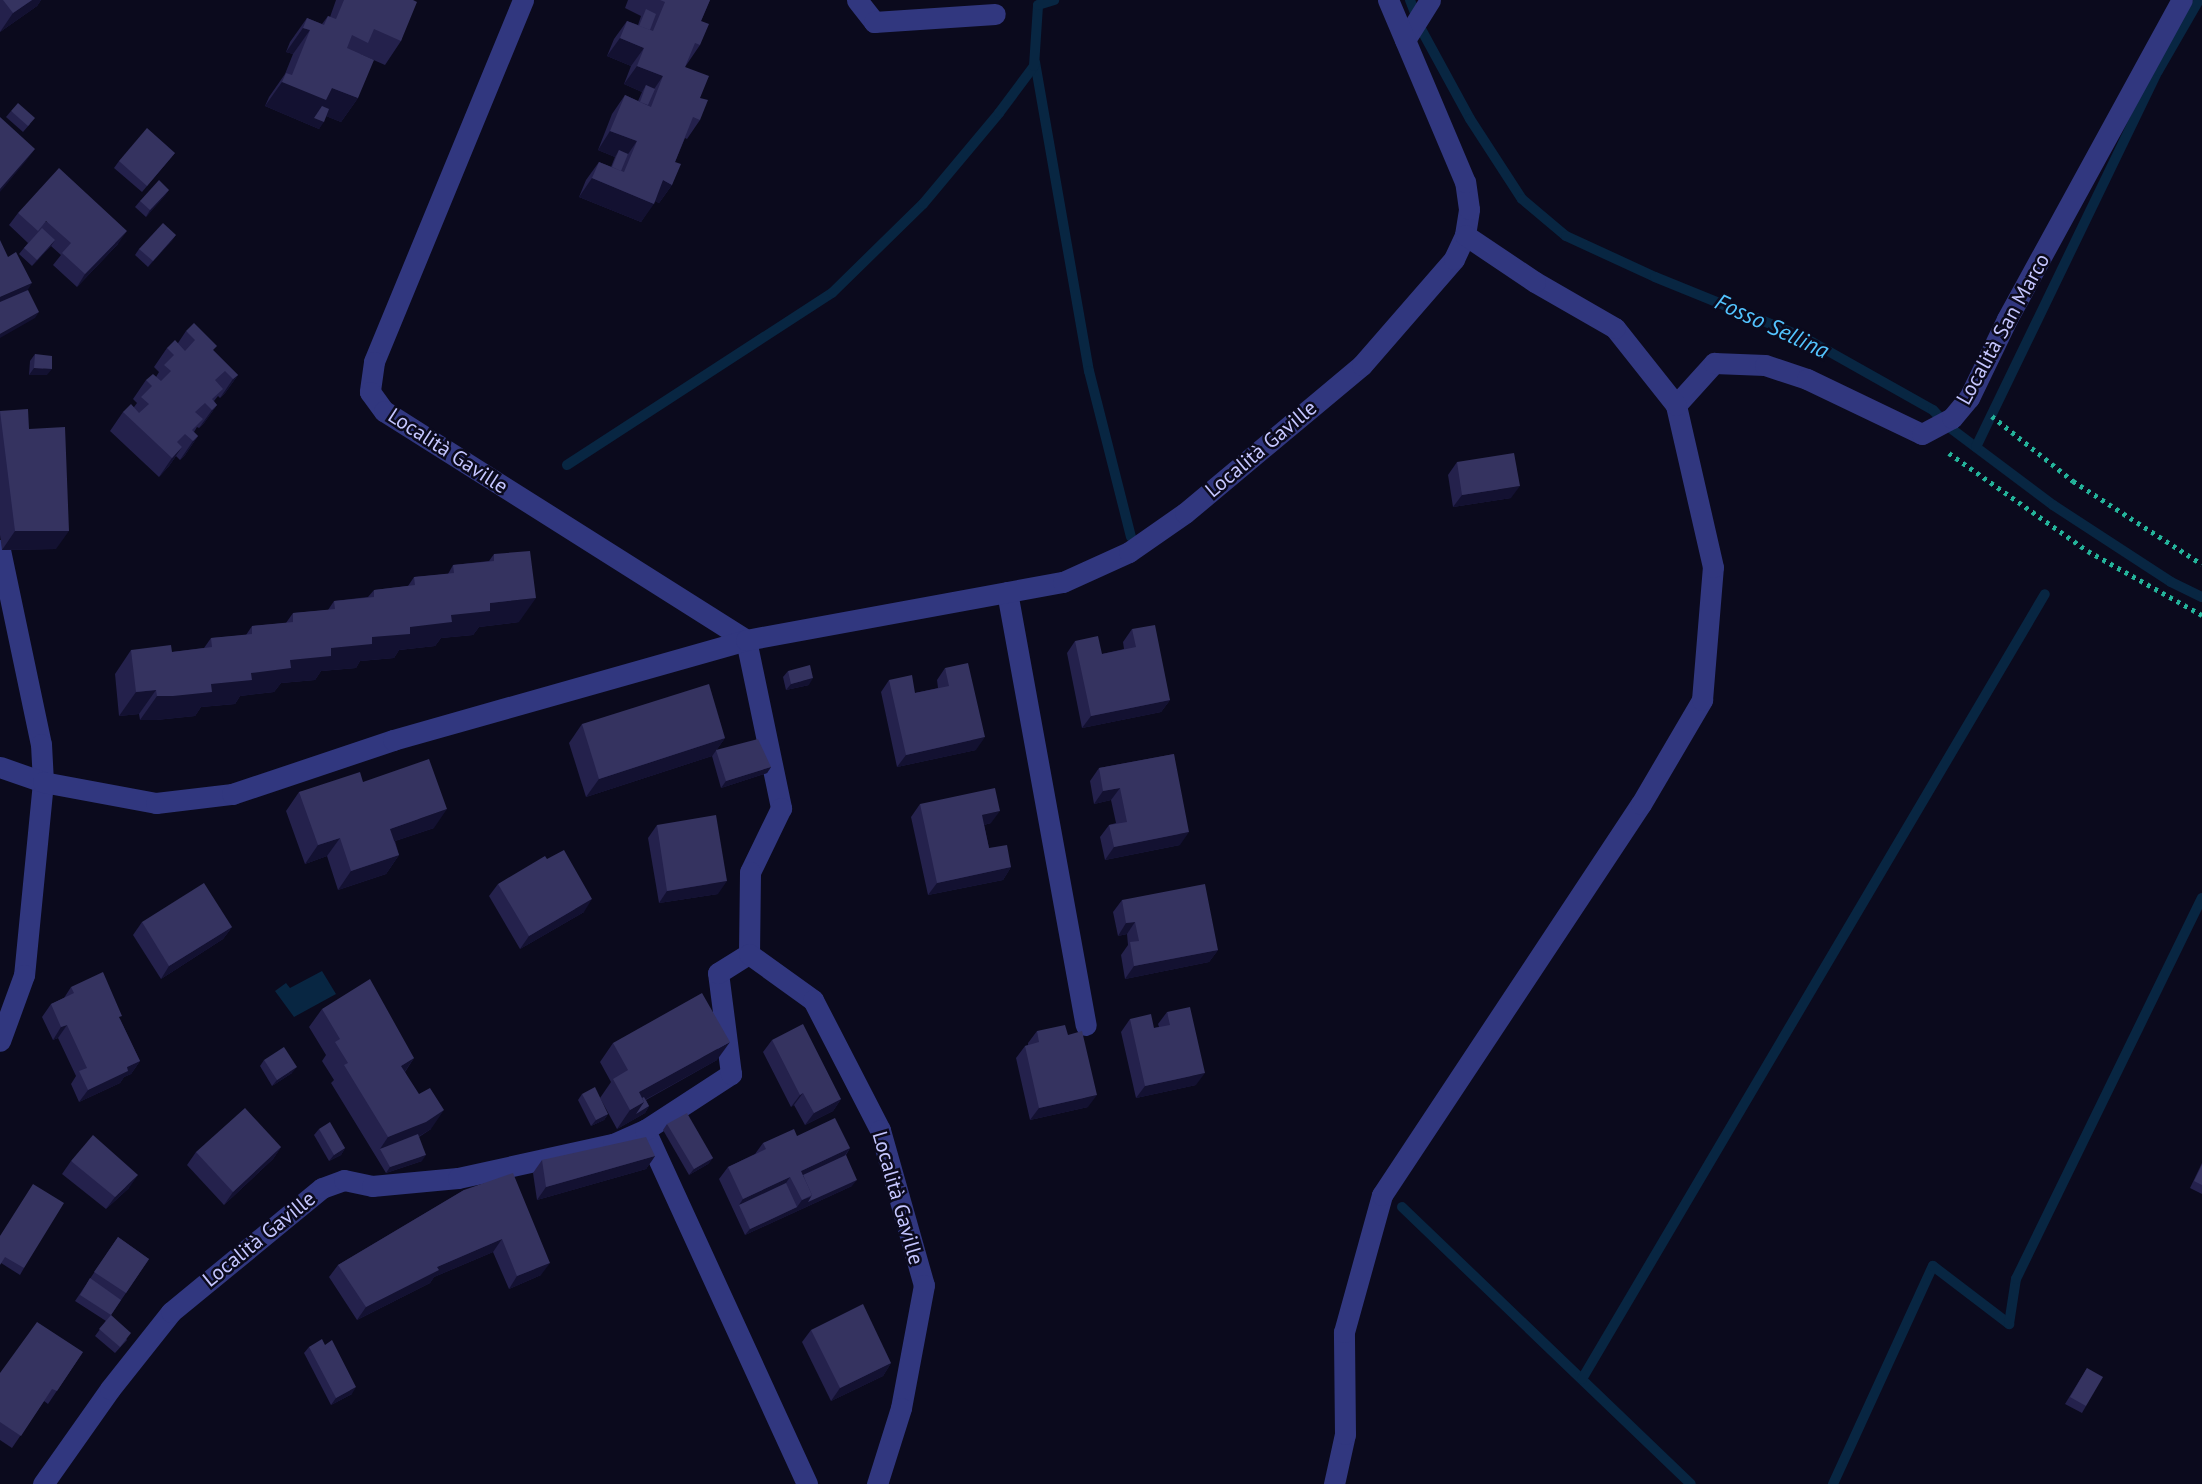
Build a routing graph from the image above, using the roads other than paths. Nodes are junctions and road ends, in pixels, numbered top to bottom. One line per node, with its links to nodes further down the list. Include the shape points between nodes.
1 (523, 0): 13 (street, Località Gaville, via 374,362 370,392 384,411)
2 (857, 0): 6 (street, via 874,22)
3 (1388, 0): 7 (street)
4 (1430, 0): 7 (street)
5 (2182, 0): 9 (street, Località San Marco, via 2007,319 1969,398 1952,418 1922,435 1807,379 1765,365 1714,363)
6 (995, 14)
7 (1405, 40): 8 (street, via 1465,182 1469,209)
8 (1465, 235): 9 (street, via 1615,328); 12 (street, Località Gaville, via 1454,259 1362,365 1177,520 1097,568 1063,582)
9 (1676, 405): 23 (street, via 1713,567 1702,700 1641,804 1382,1195 1344,1332 1345,1434)
10 (0, 550): 11 (street)
11 (3, 578): 15 (street, via 41,744)
12 (1007, 592): 13 (street, Località Gaville); 17 (street)
13 (746, 640): 15 (street, Località Gaville, via 393,740 232,794 156,803); 16 (street, via 781,808 750,872)
14 (0, 767): 15 (street, Località Gaville)
15 (43, 782): 18 (street, via 24,975)
16 (749, 954): 19 (street, Località Gaville, via 718,973 731,1074); 22 (street, Località Gaville, via 813,1000 880,1130 924,1285 901,1408)
17 (1086, 1025)
18 (0, 1041)
19 (645, 1130): 20 (street, Località Gaville, via 613,1144 458,1178 372,1186 344,1180 322,1188 171,1312); 21 (street)
20 (43, 1484)
21 (807, 1484)
22 (877, 1484)
23 (1334, 1484)

